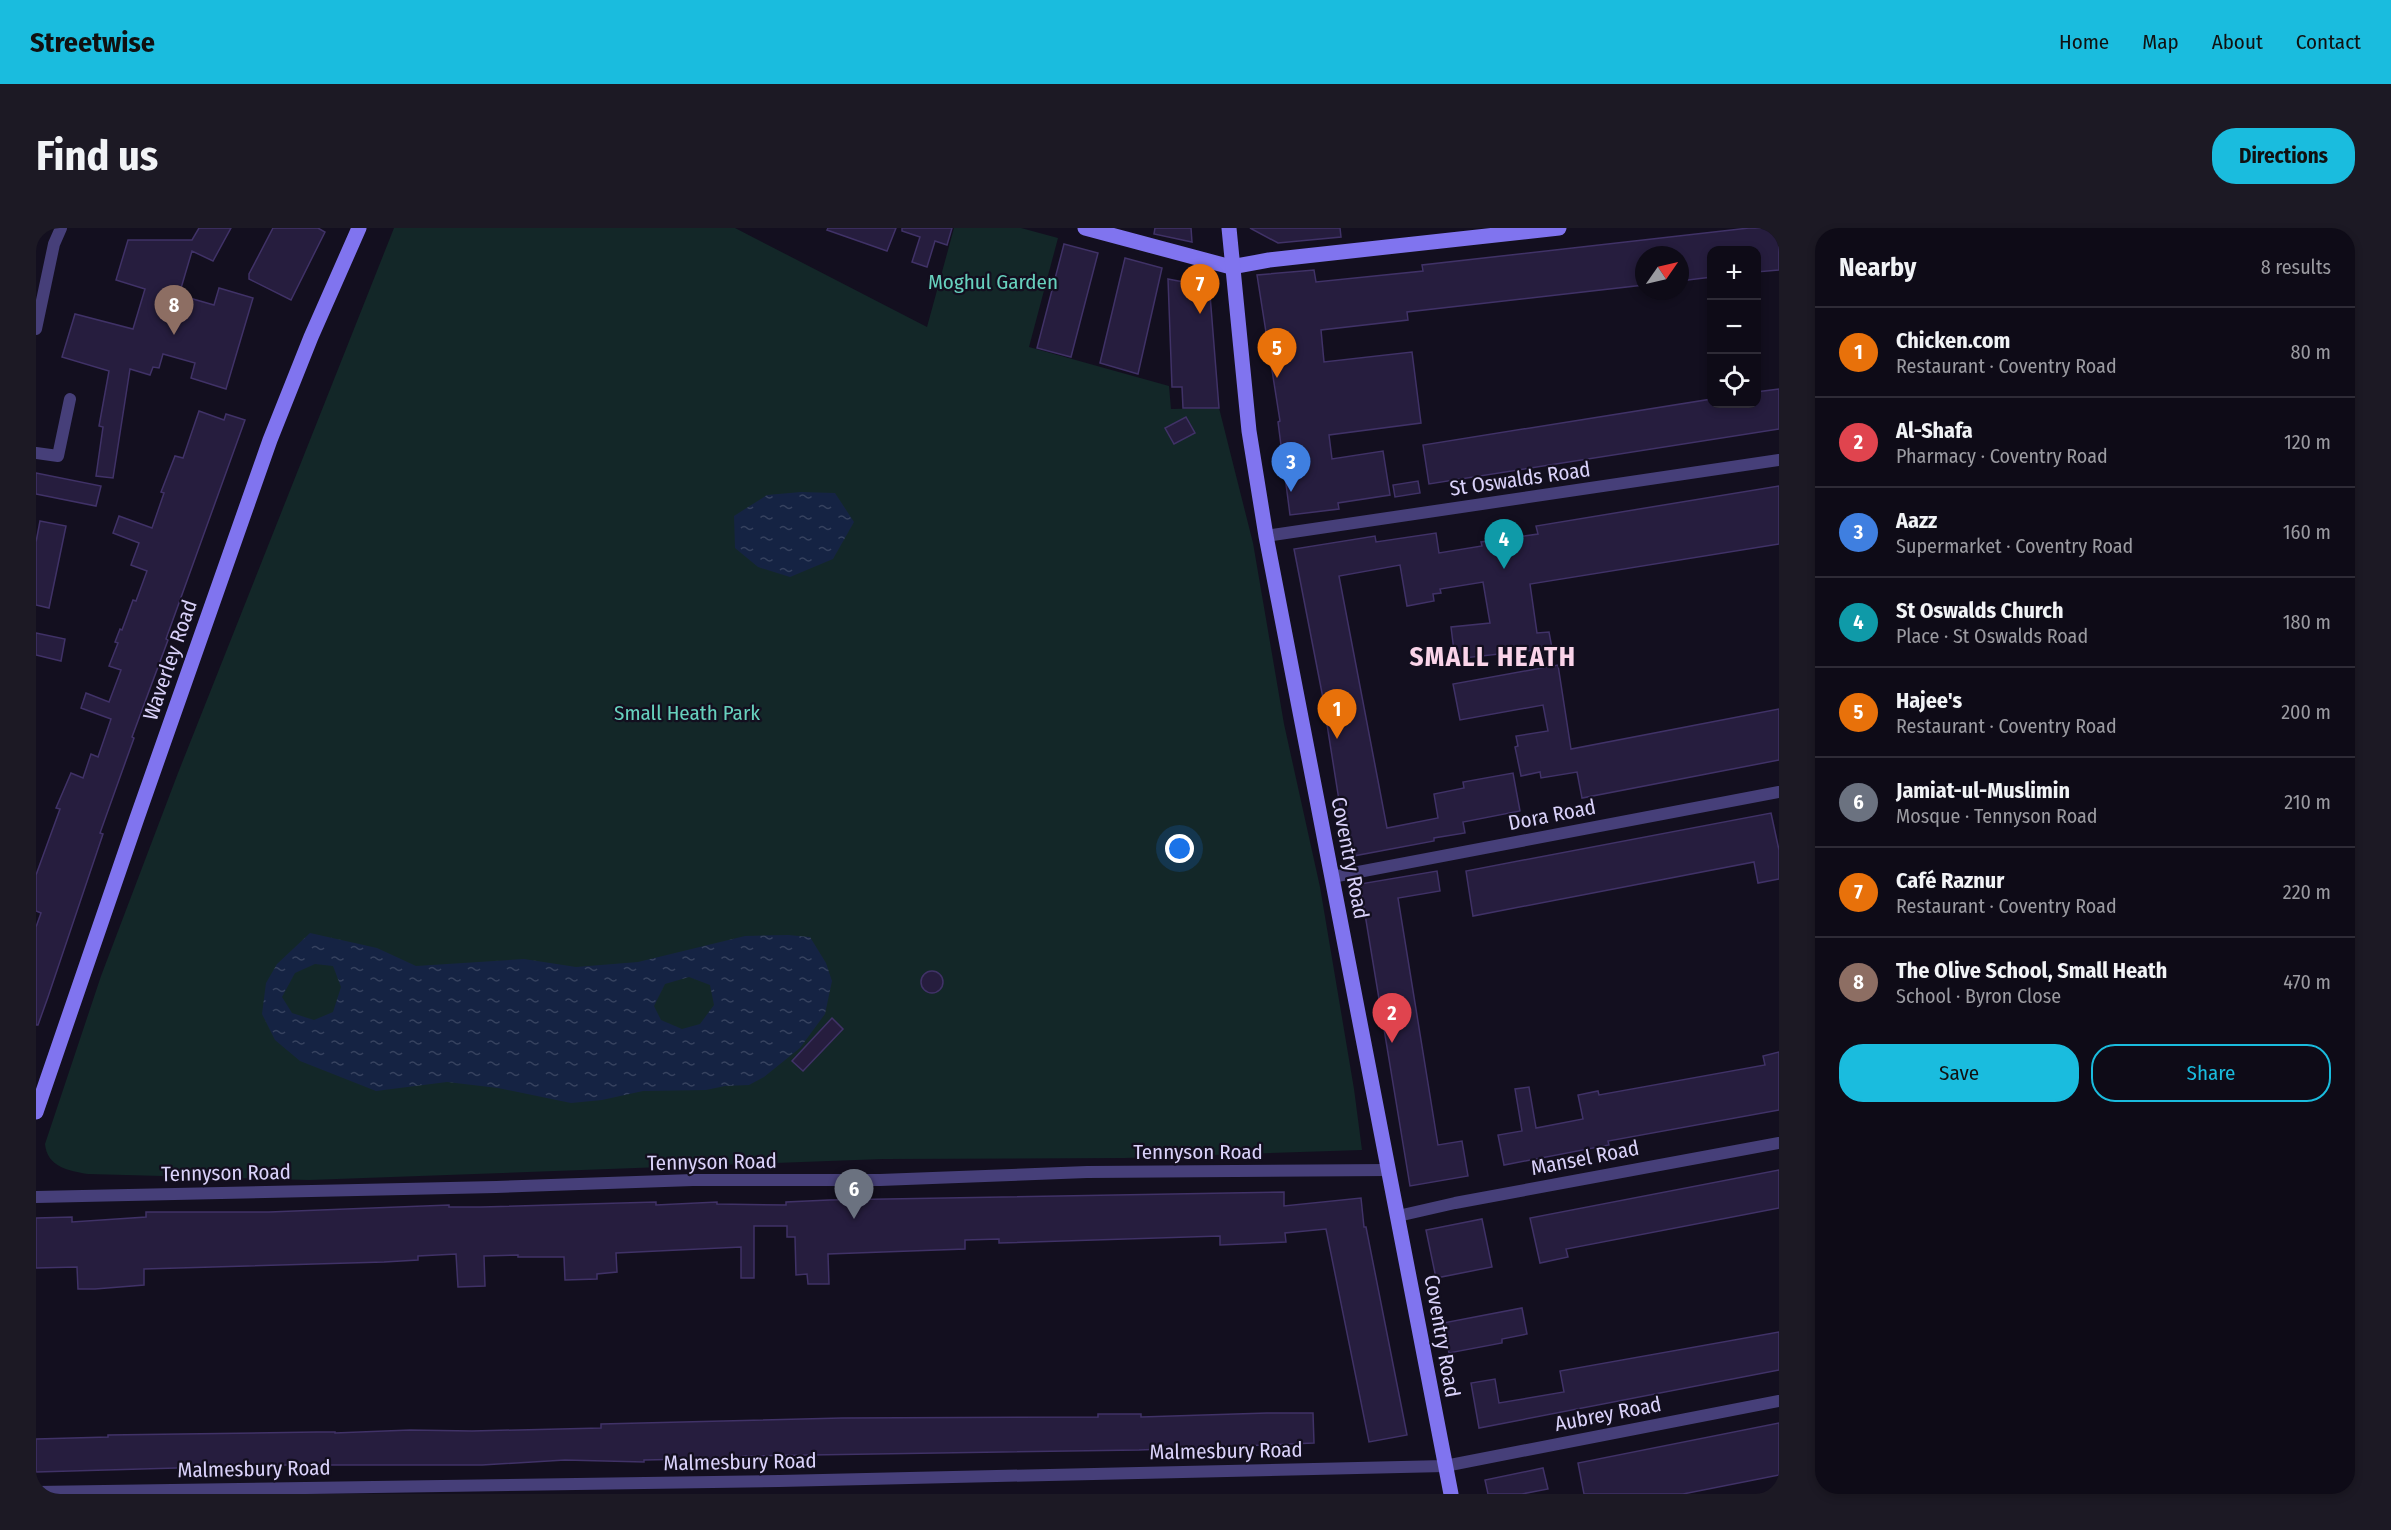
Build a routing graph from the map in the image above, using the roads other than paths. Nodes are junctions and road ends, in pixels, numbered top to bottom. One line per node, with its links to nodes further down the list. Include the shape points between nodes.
1 (61, 228): 7 (street)
2 (359, 228): 14 (street, Waverley Road, via 270,440)
3 (1084, 228): 6 (street)
4 (1229, 228): 6 (street, Coventry Road)
5 (1559, 228): 6 (street)
6 (1231, 267): 11 (street, Coventry Road, via 1249,431)
7 (36, 329)
8 (70, 399): 9 (street, via 58,456)
9 (36, 453)
10 (1779, 460): 11 (street, St Oswalds Road)
11 (1266, 536): 13 (street, Coventry Road)
12 (1779, 792): 13 (street, Dora Road)
13 (1332, 877): 16 (street, Coventry Road)
14 (36, 1112)
15 (1779, 1143): 18 (street, Mansel Road)
16 (1389, 1170): 17 (street, Tennyson Road, via 1087,1172 880,1180 693,1180); 18 (street, Coventry Road)
17 (36, 1197)
18 (1398, 1216): 20 (street, Coventry Road)
19 (1779, 1401): 20 (street, Aubrey Road)
20 (1445, 1466): 21 (street, Malmesbury Road); 22 (street, Coventry Road)
21 (36, 1492)
22 (1451, 1494)

